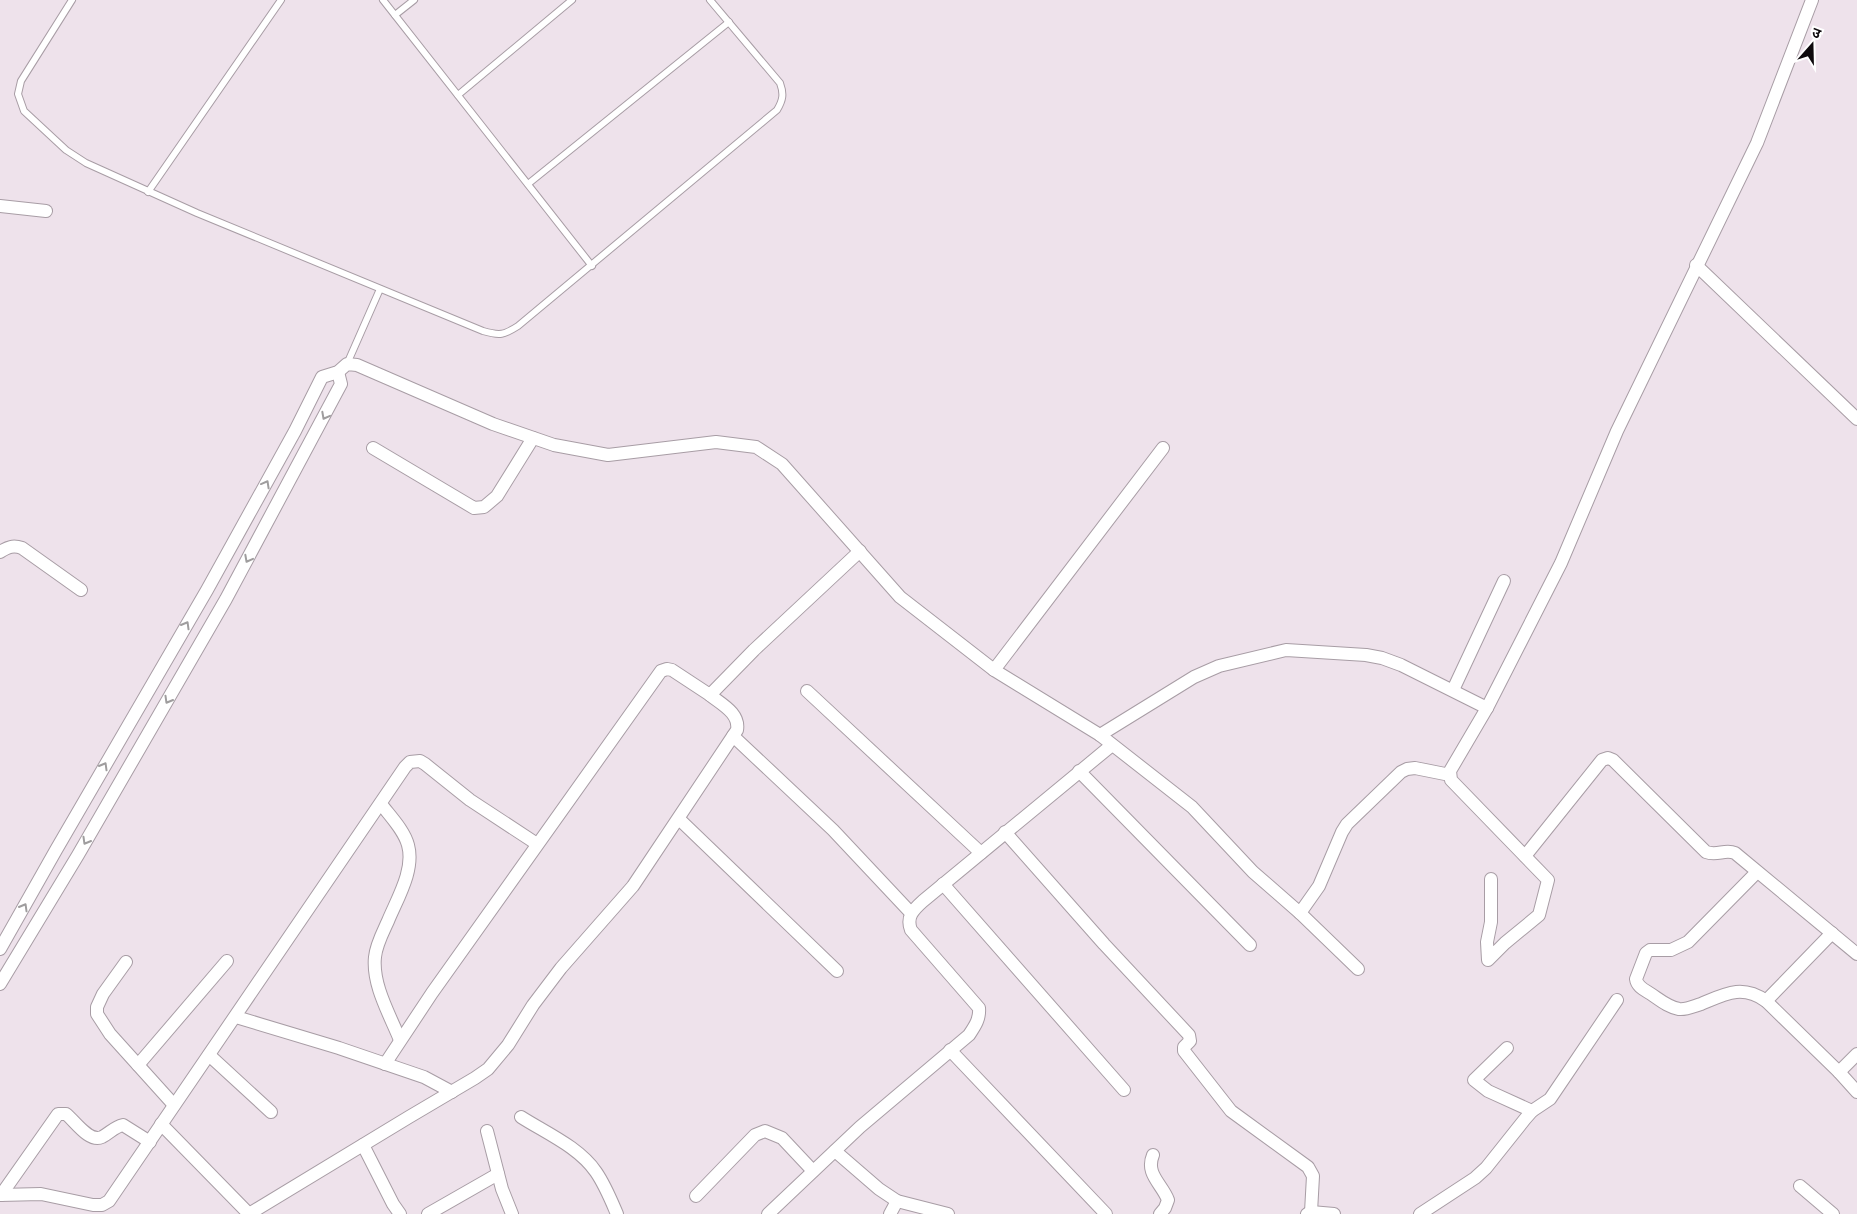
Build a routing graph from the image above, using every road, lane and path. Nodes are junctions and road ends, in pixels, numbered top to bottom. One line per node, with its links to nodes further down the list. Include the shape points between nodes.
1 (72, 0): 12 (lane, via 21,81 18,94 24,110 66,150)
2 (280, 0): 12 (lane)
3 (384, 0): 8 (lane)
4 (414, 0): 8 (lane)
5 (572, 0): 10 (lane)
6 (710, 0): 9 (lane)
7 (1812, 0): 15 (street, via 1757,143)
8 (395, 15): 10 (lane)
9 (729, 22): 11 (lane); 16 (lane, via 780,83 783,100 778,110)
10 (458, 95): 11 (lane)
11 (528, 184): 16 (lane)
12 (148, 192): 17 (lane)
13 (0, 206): 14 (street)
14 (46, 211)
15 (1696, 265): 19 (street); 31 (street, via 1616,431 1561,563)
16 (592, 266): 17 (lane, via 518,326 496,335)
17 (380, 289): 18 (lane)
18 (343, 368): 20 (street, via 357,365); 50 (street, one-way to 18, via 207,590 296,431 322,377); 56 (street, one-way to 56, via 342,384 226,599)
19 (1857, 418)
20 (533, 438): 21 (street, via 497,496 484,507 474,508); 24 (street, via 608,455 716,442 756,447 782,464)
21 (373, 448)
22 (1163, 448): 27 (street)
23 (0, 552): 26 (street, via 10,546 22,548)
24 (860, 552): 27 (street, via 900,597); 30 (street)
25 (1504, 581): 28 (street)
26 (82, 590)
27 (994, 670): 32 (street)
28 (1453, 690): 31 (street); 32 (street, via 1382,658 1286,650 1220,666 1194,676)
29 (807, 691): 41 (street)
30 (710, 695): 33 (street, via 737,720); 40 (street, via 672,670 661,671)
31 (1487, 708): 36 (street)
32 (1100, 735): 34 (street)
33 (733, 736): 38 (street); 46 (street, via 833,830)
34 (1112, 745): 35 (street); 47 (street, via 1192,807 1253,872)
35 (1079, 771): 39 (street); 49 (street)
36 (1450, 775): 42 (street, via 1451,780); 47 (street, via 1416,768 1401,772 1347,824 1319,886)
37 (381, 804): 40 (street, via 405,767 410,762 420,761 470,800); 59 (street); 60 (street, via 401,832 408,845 409,856 407,874 375,957 379,988)
38 (679, 819): 55 (street); 69 (street, via 633,886 545,988 498,1058)
39 (1005, 832): 41 (street); 88 (street, via 1189,1036 1190,1041 1184,1046 1184,1051 1222,1102 1244,1122 1308,1167 1313,1176)
40 (537, 844): 60 (street)
41 (981, 853): 45 (street)
42 (1525, 856): 43 (street, via 1602,760 1608,758 1706,852 1730,851); 44 (street, via 1548,880 1539,915 1488,960)
43 (1757, 872): 48 (street); 58 (street, via 1688,942 1671,950 1646,952 1636,982 1669,1006 1680,1009 1731,992 1745,991)
44 (1491, 879)
45 (943, 884): 46 (street); 68 (street)
46 (911, 913): 62 (street, via 908,924 911,930 979,1008 980,1016 969,1035)
47 (1300, 913): 54 (street)
48 (1832, 933): 51 (street); 58 (street)
49 (1250, 945)
50 (0, 949)
51 (1857, 954)
52 (227, 961): 66 (street)
53 (126, 962): 66 (street, via 103,994 97,1014)
54 (1358, 968)
55 (837, 971)
56 (0, 984)
57 (1617, 1000): 72 (street, via 1556,1092)
58 (1766, 1001): 67 (street)
59 (236, 1017): 64 (street); 65 (street)
60 (400, 1040): 65 (street)
61 (1507, 1048): 72 (street, via 1474,1080 1488,1091)
62 (950, 1050): 79 (street); 97 (street)
63 (1857, 1054): 67 (street)
64 (209, 1055): 71 (street); 73 (street)
65 (385, 1064): 69 (street)
66 (138, 1065): 71 (street)
67 (1839, 1072): 70 (street)
68 (1124, 1090)
69 (452, 1092): 78 (street)
70 (1857, 1092)
71 (174, 1106): 75 (street)
72 (1532, 1111): 100 (street, via 1486,1168)
73 (271, 1112)
74 (522, 1117): 93 (street, via 586,1161 596,1172)
75 (162, 1124): 77 (street); 89 (street)
76 (487, 1131): 82 (street)
77 (150, 1142): 83 (street, via 123,1126 117,1126 95,1139 66,1114 58,1114); 85 (street, via 114,1195 102,1204 41,1194)
78 (362, 1145): 89 (street); 90 (street)
79 (835, 1151): 81 (street); 87 (street)
80 (1153, 1155): 98 (street, via 1151,1172 1168,1200)
81 (813, 1172): 86 (street, via 782,1138 765,1131 755,1135); 94 (street)
82 (498, 1174): 91 (street); 92 (street)
83 (5, 1178): 85 (street)
84 (1800, 1186): 101 (street)
85 (0, 1195)
86 (696, 1196)
87 (897, 1201): 95 (street); 96 (street)
88 (1309, 1213): 99 (street)
89 (249, 1214)
90 (400, 1214)
91 (428, 1214)
92 (512, 1214)
93 (617, 1214)
94 (768, 1214)
95 (890, 1214)
96 (948, 1214)
97 (1106, 1214)
98 (1160, 1214)
99 (1334, 1214)
100 (1420, 1214)
101 (1833, 1214)

